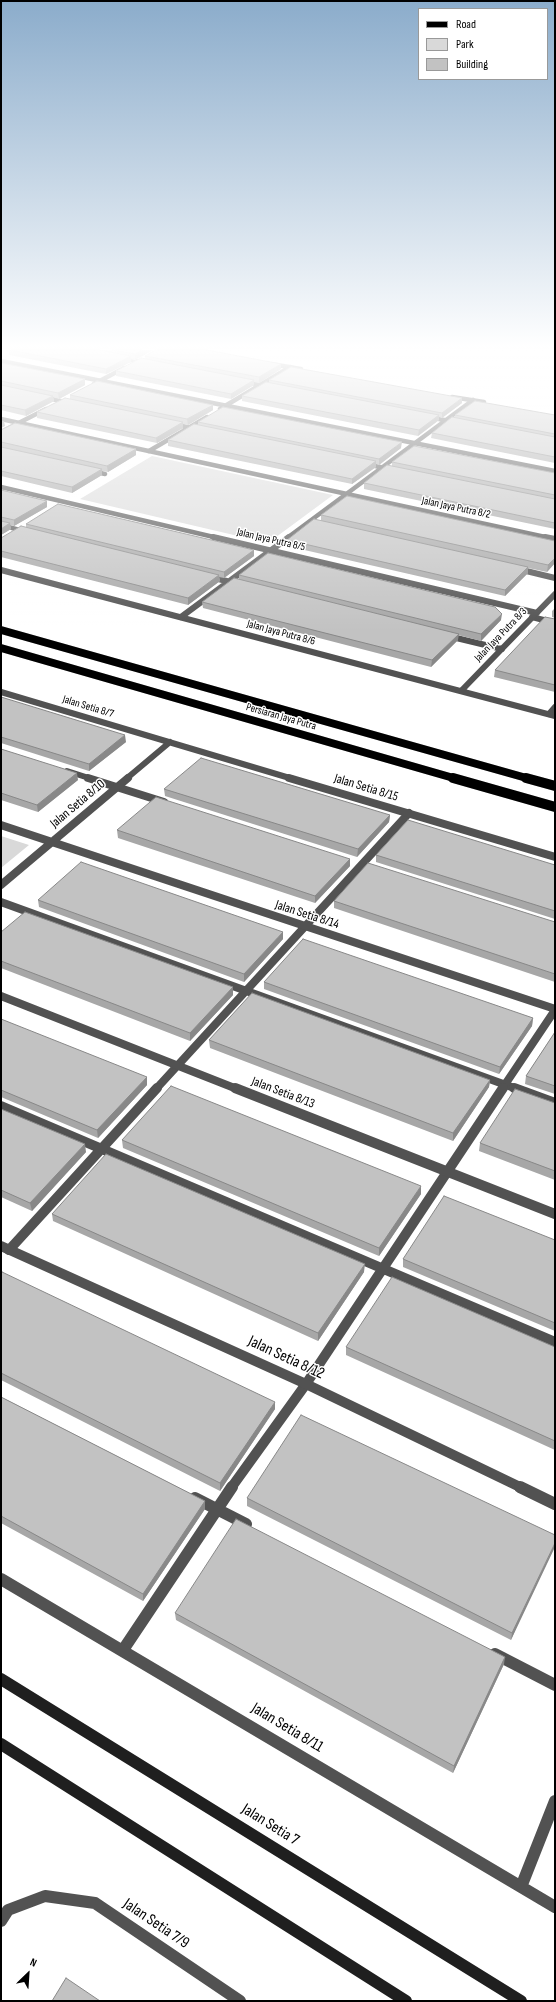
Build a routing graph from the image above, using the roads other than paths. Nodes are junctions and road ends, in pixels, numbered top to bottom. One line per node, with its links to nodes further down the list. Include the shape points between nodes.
1 (114, 443): 5 (street, Jalan Jaya Putra 8/2)
2 (162, 443): 5 (street)
3 (416, 443): 7 (street)
4 (418, 443): 10 (street)
5 (149, 451): 13 (street, Jalan Jaya Putra 8/2)
6 (361, 463): 7 (street)
7 (384, 468): 9 (street); 13 (street)
8 (82, 469): 11 (street)
9 (400, 471)
10 (555, 471)
11 (105, 474)
12 (1, 486): 14 (street, Jalan Jaya Putra 8/5)
13 (348, 494): 16 (street); 23 (street, Jalan Jaya Putra 8/2)
14 (66, 502): 15 (street); 24 (street, Jalan Jaya Putra 8/5)
15 (59, 506)
16 (308, 522): 17 (street); 24 (street)
17 (316, 524)
18 (1, 525): 20 (street)
19 (26, 526): 20 (street)
20 (19, 530): 21 (street); 22 (street)
21 (13, 533)
22 (34, 533)
23 (555, 539)
24 (271, 550): 29 (street); 32 (street, Jalan Jaya Putra 8/5)
25 (509, 567): 28 (street)
26 (1, 570): 33 (street, Jalan Jaya Putra 8/6)
27 (206, 576): 29 (street)
28 (555, 578)
29 (229, 581): 30 (street); 33 (street)
30 (244, 585)
31 (555, 594): 32 (street, Jalan Jaya Putra 8/3)
32 (534, 615): 34 (street, Jalan Jaya Putra 8/5); 38 (street, Jalan Jaya Putra 8/3)
33 (181, 617): 39 (street, Jalan Jaya Putra 8/6)
34 (555, 623)
35 (1, 630): 45 (main road, Persiaran Jaya Putra)
36 (441, 634): 38 (street)
37 (1, 648): 48 (main road, Persiaran Jaya Putra)
38 (502, 649): 39 (street, Jalan Jaya Putra 8/3)
39 (462, 690): 42 (street, Jalan Jaya Putra 8/6)
40 (1, 692): 43 (street, Jalan Setia 8/7)
41 (555, 707): 42 (street)
42 (552, 715)
43 (170, 742): 46 (street, Jalan Setia 8/10); 49 (street, Jalan Setia 8/15)
44 (59, 768): 46 (street)
45 (555, 786)
46 (117, 787): 47 (street); 51 (street, Jalan Setia 8/10)
47 (169, 803)
48 (555, 808)
49 (409, 813): 52 (street, Jalan Setia 8/15); 55 (street)
50 (1, 825): 51 (street, Jalan Setia 8/14)
51 (52, 842): 53 (street, Jalan Setia 8/10); 55 (street, Jalan Setia 8/14)
52 (555, 857)
53 (1, 885)
54 (1, 902): 56 (street)
55 (304, 927): 56 (street); 58 (street, Jalan Setia 8/14)
56 (247, 990): 59 (street); 60 (street)
57 (1, 996): 59 (street, Jalan Setia 8/13)
58 (555, 1009): 60 (street)
59 (177, 1065): 63 (street); 64 (street, Jalan Setia 8/13)
60 (506, 1084): 61 (street); 64 (street)
61 (555, 1103)
62 (1, 1106): 63 (street)
63 (101, 1149): 66 (street); 67 (street)
64 (448, 1172): 65 (street, Jalan Setia 8/13); 67 (street)
65 (555, 1214)
66 (5, 1248): 69 (street, Jalan Setia 8/12)
67 (383, 1269): 68 (street); 69 (street)
68 (555, 1342)
69 (306, 1384): 71 (street, Jalan Setia 8/12); 72 (street)
70 (182, 1491): 72 (street)
71 (555, 1504)
72 (216, 1509): 73 (street); 76 (street)
73 (259, 1531)
74 (1, 1579): 76 (street, Jalan Setia 8/11)
75 (484, 1649): 78 (street)
76 (123, 1650): 81 (street, Jalan Setia 8/11)
77 (1, 1679): 86 (street, Jalan Setia 7)
78 (555, 1685)
79 (1, 1744): 85 (street)
80 (555, 1801): 81 (street)
81 (521, 1887): 82 (street, Jalan Setia 8/11)
82 (555, 1907)
83 (1, 1921): 84 (street, Jalan Setia 7/9, via 8,1910 45,1896 95,1903)
84 (240, 2001)
85 (406, 2001)
86 (521, 2001)

